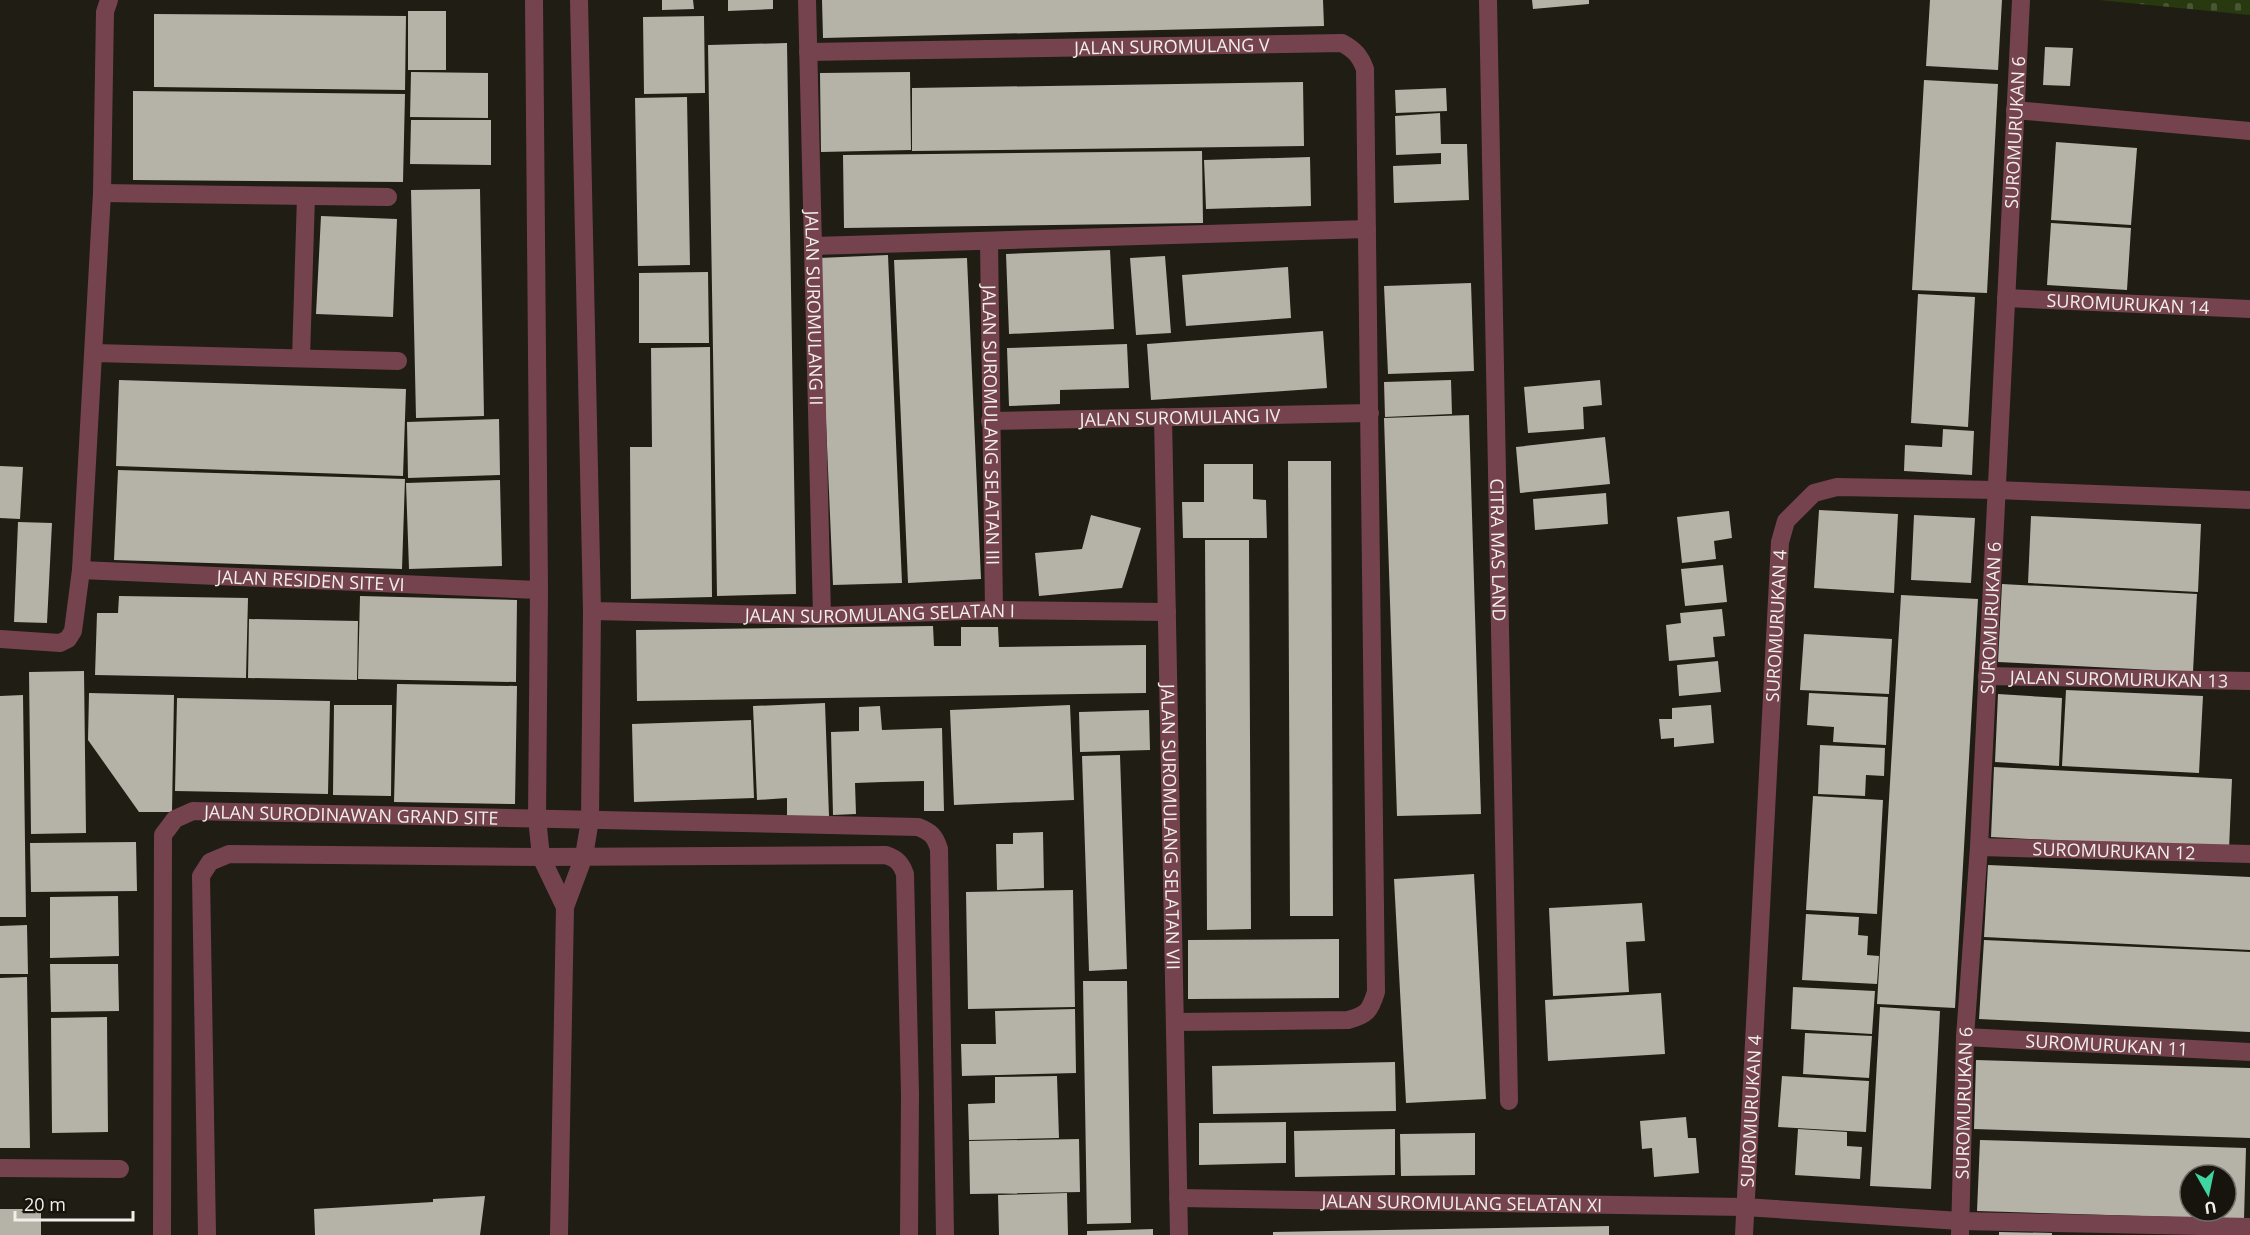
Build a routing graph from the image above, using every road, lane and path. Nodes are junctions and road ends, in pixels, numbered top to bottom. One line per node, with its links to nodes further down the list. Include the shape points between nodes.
1 (110, 0): 10 (street, via 105,12)
2 (534, 0): 27 (street)
3 (579, 0): 29 (street)
4 (807, 0): 7 (street, JALAN SUROMULANG II)
5 (1488, 0): 47 (street, CITRA MAS LAND)
6 (2021, 0): 8 (street, SUROMURUKAN 6)
7 (808, 52): 13 (street, JALAN SUROMULANG V, via 1342,44 1361,57 1365,69); 15 (street, JALAN SUROMULANG II)
8 (2015, 110): 9 (street); 16 (street, SUROMURUKAN 6)
9 (2250, 131)
10 (102, 193): 11 (street); 18 (street)
11 (306, 196): 12 (street); 19 (street)
12 (388, 197)
13 (1367, 229): 14 (street); 21 (street, JALAN SUROMULANG V)
14 (989, 241): 15 (street); 23 (street, JALAN SUROMULANG SELATAN III)
15 (813, 246): 31 (street, JALAN SUROMULANG II)
16 (2006, 298): 17 (street, SUROMURUKAN 14); 24 (street, SUROMURUKAN 6)
17 (2250, 309)
18 (94, 353): 19 (street); 26 (street)
19 (301, 358): 20 (street)
20 (398, 361)
21 (1371, 413): 22 (street, JALAN SUROMULANG IV); 42 (street, JALAN SUROMULANG V, via 1376,992 1363,1016 1347,1020)
22 (1163, 417): 23 (street, JALAN SUROMULANG IV); 30 (street, JALAN SUROMULANG SELATAN VII)
23 (990, 421): 28 (street, JALAN SUROMULANG SELATAN III)
24 (1996, 490): 25 (street, SUROMURUKAN 4); 33 (street, SUROMURUKAN 6); 51 (street, SUROMURUKAN 4, via 1837,487 1814,493 1786,521 1779,554)
25 (2250, 500)
26 (81, 570): 27 (street, JALAN RESIDEN SITE VI); 32 (street, via 73,631 68,639 60,643)
27 (539, 590): 35 (street)
28 (994, 610): 30 (street, JALAN SUROMULANG SELATAN I); 31 (street, JALAN SUROMULANG SELATAN I)
29 (592, 611): 31 (street, JALAN SUROMULANG SELATAN I); 36 (street)
30 (1167, 612): 42 (street, JALAN SUROMULANG SELATAN VII)
31 (822, 616)
32 (0, 639)
33 (1987, 676): 34 (street, JALAN SUROMURUKAN 13); 37 (street, SUROMURUKAN 6)
34 (2250, 681)
35 (537, 818): 36 (street, JALAN SURODINAWAN GRAND SITE); 40 (street); 54 (street, JALAN SURODINAWAN GRAND SITE, via 194,811 175,819 163,835)
36 (590, 820): 39 (street); 45 (street, JALAN SURODINAWAN GRAND SITE, via 929,831 939,849)
37 (1979, 847): 38 (street, SUROMURUKAN 12); 43 (street, SUROMURUKAN 6)
38 (2250, 854)
39 (584, 856): 40 (street); 41 (street); 46 (street, via 896,858 905,874)
40 (541, 857): 41 (street); 55 (street, via 229,854 210,862 201,876)
41 (565, 908): 56 (street)
42 (1175, 1022): 50 (street, JALAN SUROMULANG SELATAN VII)
43 (1965, 1037): 44 (street, SUROMURUKAN 11); 53 (street, SUROMURUKAN 6)
44 (2250, 1052)
45 (943, 1091): 46 (street); 58 (street)
46 (910, 1094): 57 (street)
47 (1509, 1101)
48 (0, 1168): 49 (street)
49 (120, 1169)
50 (1178, 1198): 51 (street, JALAN SUROMULANG SELATAN XI); 59 (street, JALAN SUROMULANG SELATAN VII)
51 (1744, 1207): 53 (street, JALAN SUROMULANG SELATAN XI); 60 (street, SUROMURUKAN 4)
52 (2250, 1227): 53 (street, JALAN SUROMULANG SELATAN XI)
53 (1960, 1228)
54 (162, 1235)
55 (207, 1235)
56 (559, 1235)
57 (909, 1235)
58 (945, 1235)
59 (1179, 1235)
60 (1744, 1235)

